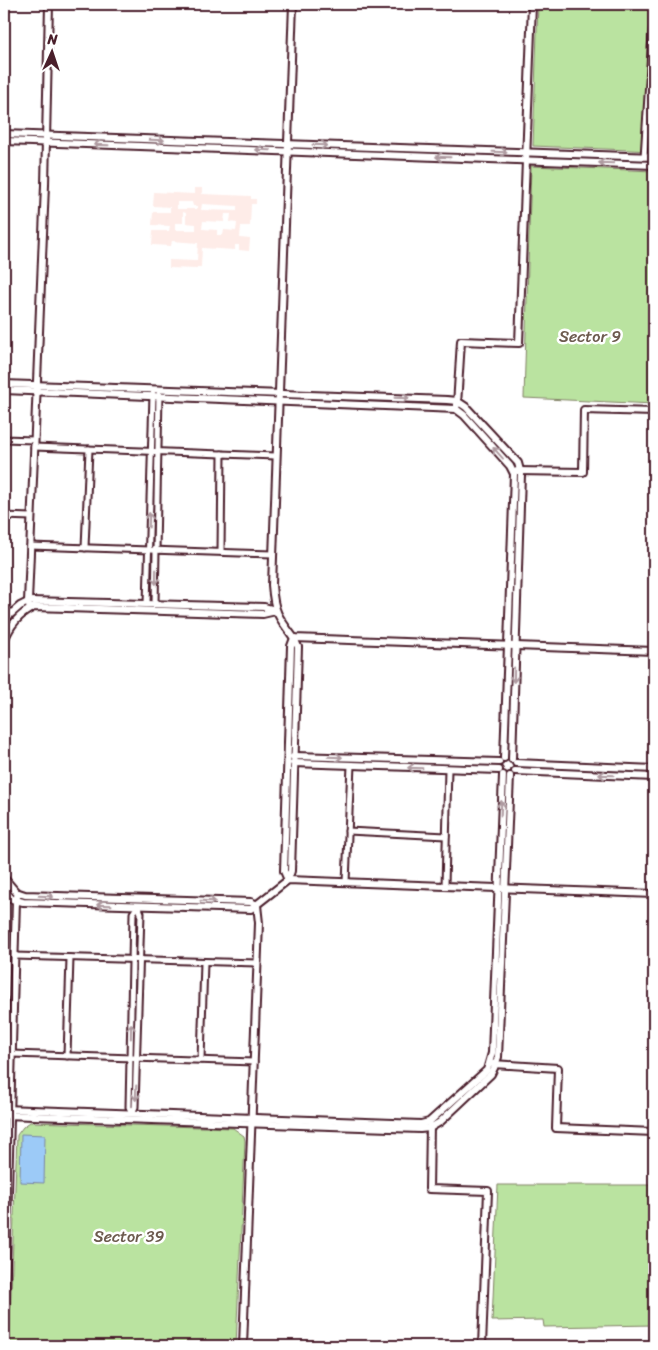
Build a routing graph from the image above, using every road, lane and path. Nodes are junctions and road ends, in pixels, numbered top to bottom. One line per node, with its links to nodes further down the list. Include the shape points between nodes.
1 (49, 4): 6 (street)
2 (294, 4): 8 (street)
3 (532, 4): 9 (street)
4 (654, 4): 10 (street)
5 (4, 134): 6 (street)
6 (46, 139): 7 (street); 8 (street); 15 (street)
7 (4, 141)
8 (288, 148): 9 (street, one-way to 9); 12 (street, one-way to 8); 18 (street)
9 (525, 153): 10 (street); 12 (street)
10 (644, 157): 11 (street)
11 (654, 157)
12 (525, 160): 13 (street, one-way to 12); 19 (street, via 519,343 461,341)
13 (654, 165)
14 (4, 384): 15 (street)
15 (36, 388): 16 (street); 17 (street); 23 (street)
16 (4, 390)
17 (156, 393): 18 (street); 25 (street); 26 (street)
18 (278, 397): 19 (street, one-way to 19); 20 (street); 28 (street)
19 (457, 401): 20 (street); 30 (street, via 518,463)
20 (456, 409): 29 (street, one-way to 20)
21 (654, 412): 30 (street, via 584,410 583,472)
22 (4, 439): 23 (street)
23 (34, 443): 24 (street); 32 (street)
24 (89, 449): 25 (street); 34 (street)
25 (151, 451): 26 (street); 35 (street, one-way to 25)
26 (158, 452): 27 (street); 36 (street)
27 (222, 454): 28 (street); 37 (street)
28 (276, 456): 38 (street)
29 (513, 471): 30 (street); 47 (street)
30 (520, 471): 47 (street)
31 (4, 516): 32 (street)
32 (31, 517): 33 (street)
33 (30, 546): 34 (street); 41 (street)
34 (85, 548): 35 (street)
35 (148, 550): 36 (street); 39 (street)
36 (156, 550): 37 (street); 40 (street, one-way to 40)
37 (221, 552): 38 (street)
38 (273, 554): 42 (street, via 272,585)
39 (147, 604): 40 (street); 41 (street, via 48,601)
40 (155, 604): 42 (street)
41 (29, 606): 42 (street, via 263,614); 43 (street, via 20,606); 44 (street)
42 (276, 610): 45 (street)
43 (4, 620)
44 (6, 629): 46 (street)
45 (294, 638): 47 (street); 49 (street, via 298,647); 52 (street)
46 (4, 641)
47 (511, 646): 48 (street); 50 (street); 51 (street, one-way to 51)
48 (654, 651)
49 (295, 756): 50 (street, one-way to 50); 52 (street)
50 (501, 760): 51 (street); 56 (street)
51 (514, 761): 55 (street); 56 (street)
52 (291, 762): 53 (street); 61 (street, via 291,871)
53 (351, 765): 54 (street, one-way to 53); 58 (street)
54 (448, 769): 56 (street); 59 (street)
55 (654, 769)
56 (507, 773): 57 (street, one-way to 56); 64 (street)
57 (654, 776)
58 (348, 831): 59 (street); 62 (street)
59 (446, 836): 63 (street)
60 (4, 878): 66 (street)
61 (288, 880): 62 (street); 69 (street)
62 (346, 882): 63 (street)
63 (444, 886): 64 (street)
64 (502, 888): 67 (street); 83 (street, via 498,1057)
65 (4, 890): 68 (street)
66 (18, 893): 68 (street); 69 (street, one-way to 69, via 251,902)
67 (654, 894)
68 (16, 900): 70 (street, one-way to 68); 71 (street)
69 (257, 905): 70 (street, via 251,909); 76 (street)
70 (138, 906): 73 (street, via 133,913); 74 (street, via 141,913)
71 (15, 956): 72 (street); 77 (street)
72 (70, 958): 73 (street); 78 (street)
73 (132, 959): 74 (street); 79 (street, one-way to 73)
74 (140, 960): 75 (street); 80 (street)
75 (204, 962): 76 (street); 81 (street)
76 (257, 963): 82 (street)
77 (12, 1054): 78 (street); 84 (street)
78 (67, 1056): 79 (street)
79 (130, 1058): 80 (street); 85 (street, via 129,1107)
80 (137, 1058): 81 (street); 85 (street, one-way to 85)
81 (202, 1060): 82 (street)
82 (254, 1062): 86 (street)
83 (493, 1064): 87 (street, via 491,1074 440,1122); 88 (street, via 558,1068 556,1128)
84 (7, 1112): 85 (street); 86 (street); 89 (street)
85 (132, 1114): 86 (street)
86 (251, 1120): 87 (street); 91 (street)
87 (430, 1125): 92 (street, via 429,1189 488,1190)
88 (654, 1132)
89 (5, 1250): 90 (street)
90 (4, 1336)
91 (243, 1346)
92 (482, 1346)

